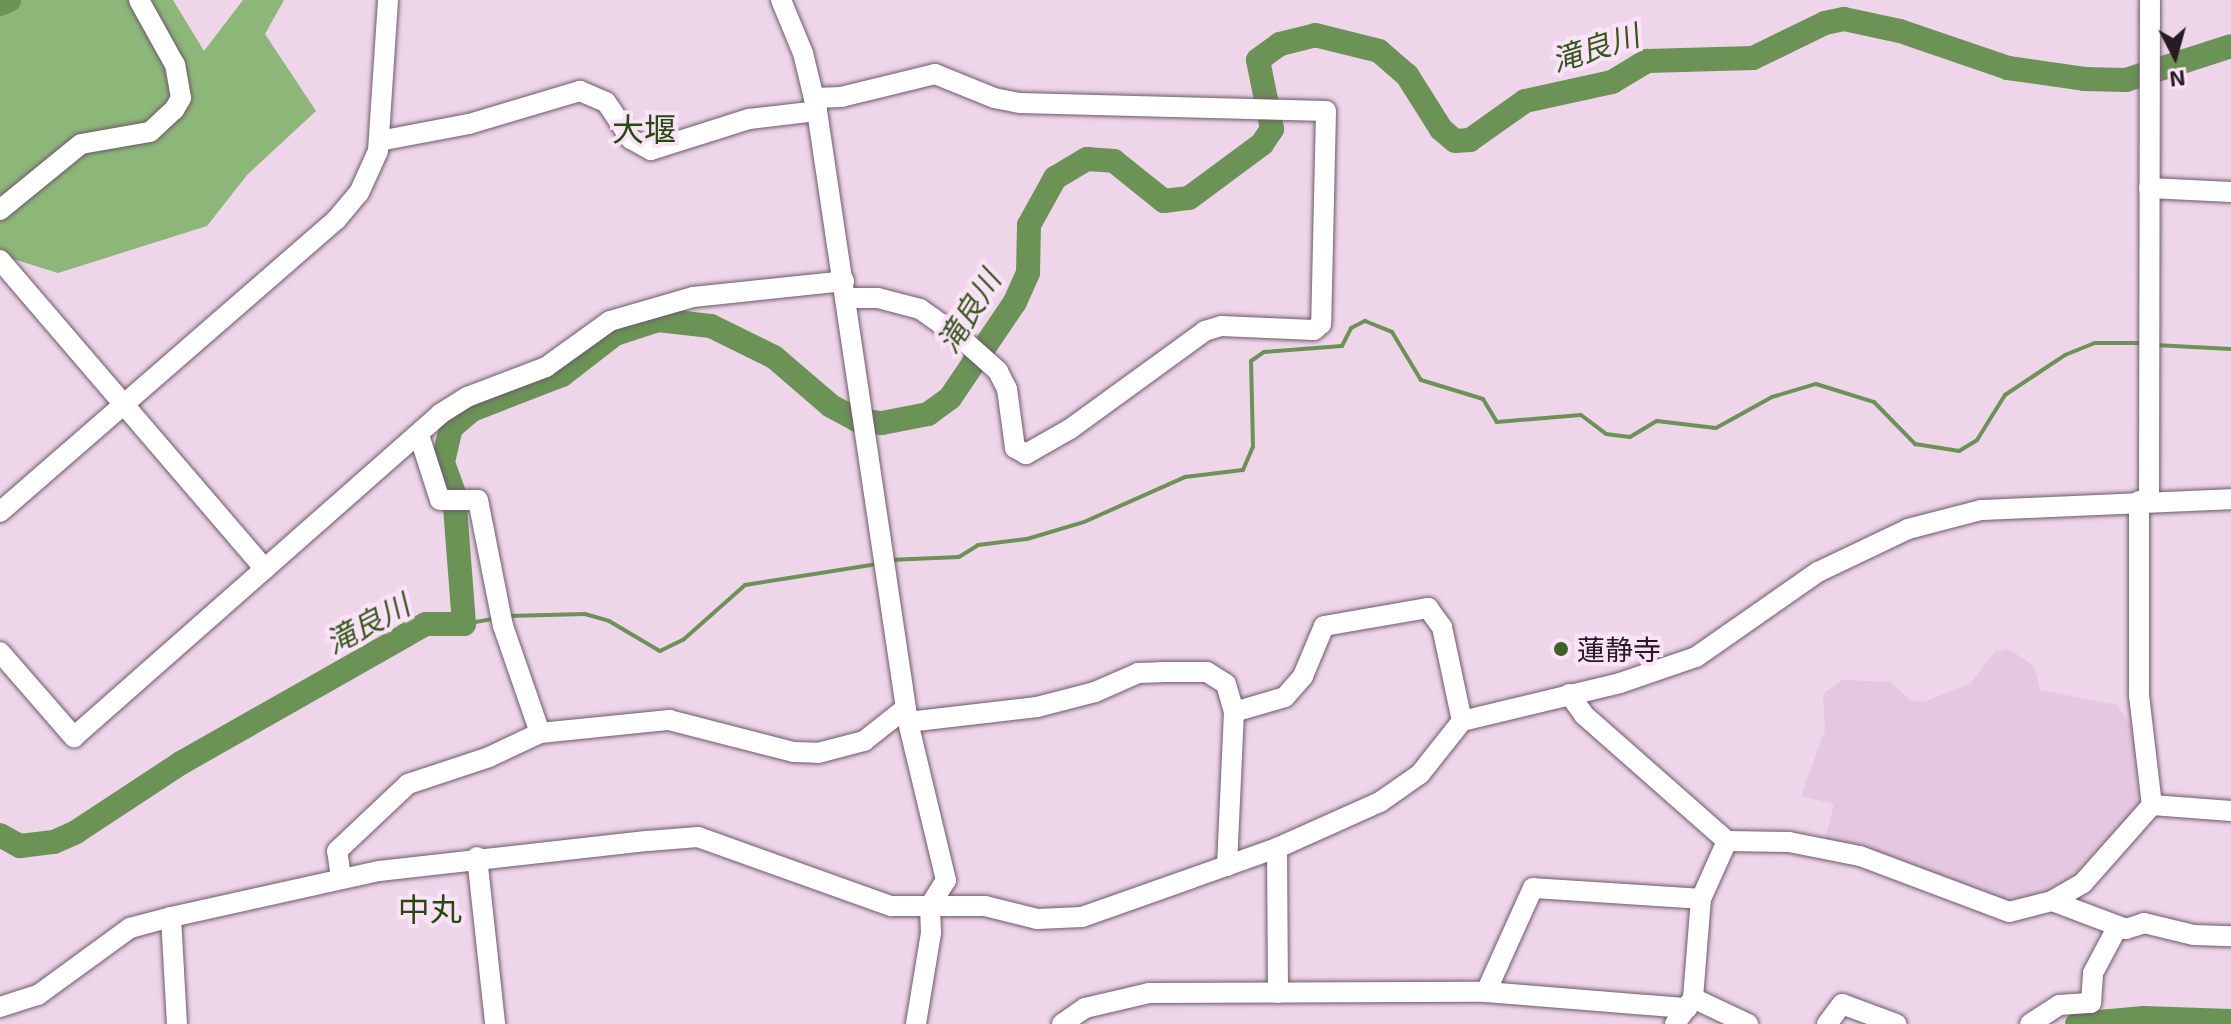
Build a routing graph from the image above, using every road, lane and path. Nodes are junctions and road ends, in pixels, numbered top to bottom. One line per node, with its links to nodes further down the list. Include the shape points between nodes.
1 (139, 0): 9 (street, via 175,65 181,98 174,110 150,132 81,144)
2 (388, 0): 6 (street)
3 (781, 0): 5 (street)
4 (2150, 0): 7 (street)
5 (816, 105): 6 (street, via 711,128 651,150 631,139 606,102 580,91 458,127); 11 (street); 11 (street, via 935,74 1020,103 1326,111 1321,324 1314,330 1221,326 1205,331 1070,429 1026,454 1015,448 1007,389 998,371 920,309)
6 (379, 141): 12 (street, via 359,193 336,220)
7 (2149, 188): 8 (street); 15 (street)
8 (2231, 192)
9 (0, 210)
10 (0, 260): 12 (street)
11 (846, 290): 13 (street, via 693,297 610,321 546,367 467,397); 21 (street)
12 (122, 406): 16 (street); 17 (street)
13 (419, 435): 17 (street); 23 (street, via 440,500 478,500 500,615)
14 (2231, 499): 15 (street)
15 (2144, 502): 19 (street, via 1981,510 1908,529 1818,572 1696,657 1667,670); 24 (street, via 2139,695)
16 (0, 512)
17 (265, 569): 18 (street, via 74,737)
18 (0, 652)
19 (1569, 694): 22 (street); 26 (street, via 1584,715)
20 (1234, 712): 21 (street, via 1226,684 1207,672 1161,672 1138,673 1095,692 1037,707); 22 (street, via 1285,697 1303,676 1324,626 1428,608 1442,627); 29 (street)
21 (907, 715): 23 (street, via 864,741 818,753 794,752 669,720); 33 (street, via 946,880)
22 (1462, 721): 27 (street, via 1420,774 1397,792)
23 (540, 733): 30 (street, via 489,757 408,784 337,851)
24 (2152, 805): 25 (street); 32 (street, via 2107,861)
25 (2231, 811)
26 (1727, 841): 31 (street); 32 (street, via 1789,842 1860,856 2009,912)
27 (1277, 848): 29 (street); 38 (street)
28 (477, 857): 30 (street); 33 (street, via 698,837 891,906); 42 (street)
29 (1227, 866): 33 (street, via 1082,917 1037,919 985,906)
30 (341, 878): 34 (street)
31 (1701, 899): 37 (street, via 1533,888); 40 (street)
32 (2052, 901): 35 (street)
33 (930, 906): 43 (street, via 931,933)
34 (171, 917): 39 (street, via 130,928 38,995); 41 (street)
35 (2118, 926): 36 (street, via 2161,924 2194,935); 48 (street, via 2093,973 2091,1003 2059,1005)
36 (2231, 936)
37 (1486, 992): 38 (street); 40 (street)
38 (1278, 993): 44 (street, via 1149,993 1085,1008)
39 (0, 1007)
40 (1685, 1010): 45 (street)
41 (177, 1024)
42 (495, 1024)
43 (916, 1024)
44 (1062, 1024)
45 (1748, 1024)
46 (1827, 1024): 47 (street, via 1842,1004)
47 (1896, 1024)
48 (2030, 1024)

